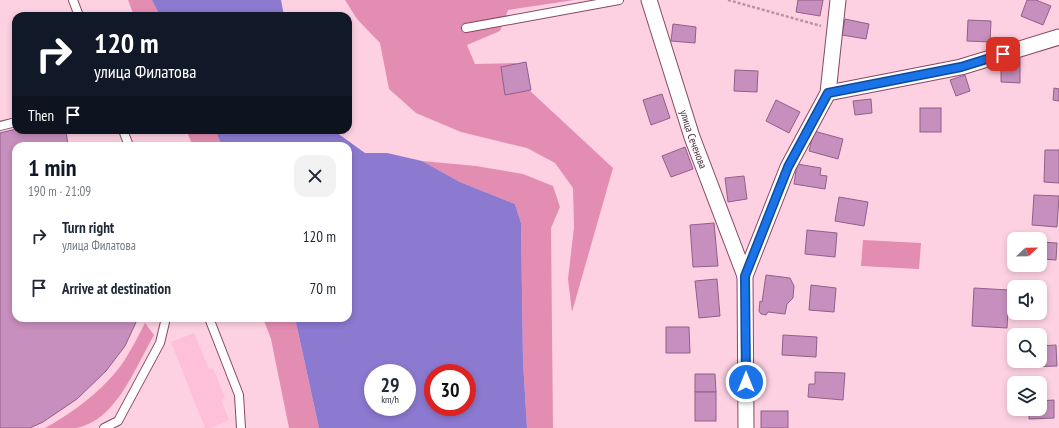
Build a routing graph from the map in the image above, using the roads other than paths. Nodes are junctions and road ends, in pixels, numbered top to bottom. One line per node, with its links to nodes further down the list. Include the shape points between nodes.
1 (73, 0): 5 (lane)
2 (619, 0): 6 (lane)
3 (649, 0): 11 (street, улица Сеченова, via 692,137)
4 (838, 0): 8 (street, улица Сеченова)
5 (78, 12)
6 (466, 28)
7 (1059, 37): 8 (street, via 961,67)
8 (828, 93): 11 (street, улица Сеченова, via 788,167)
9 (12, 123): 10 (lane)
10 (0, 126)
11 (745, 276): 16 (street, улица Сеченова)
12 (165, 322): 14 (lane, via 160,343 118,421)
13 (211, 322): 15 (lane, via 239,395)
14 (104, 428)
15 (241, 428)
16 (746, 428)

